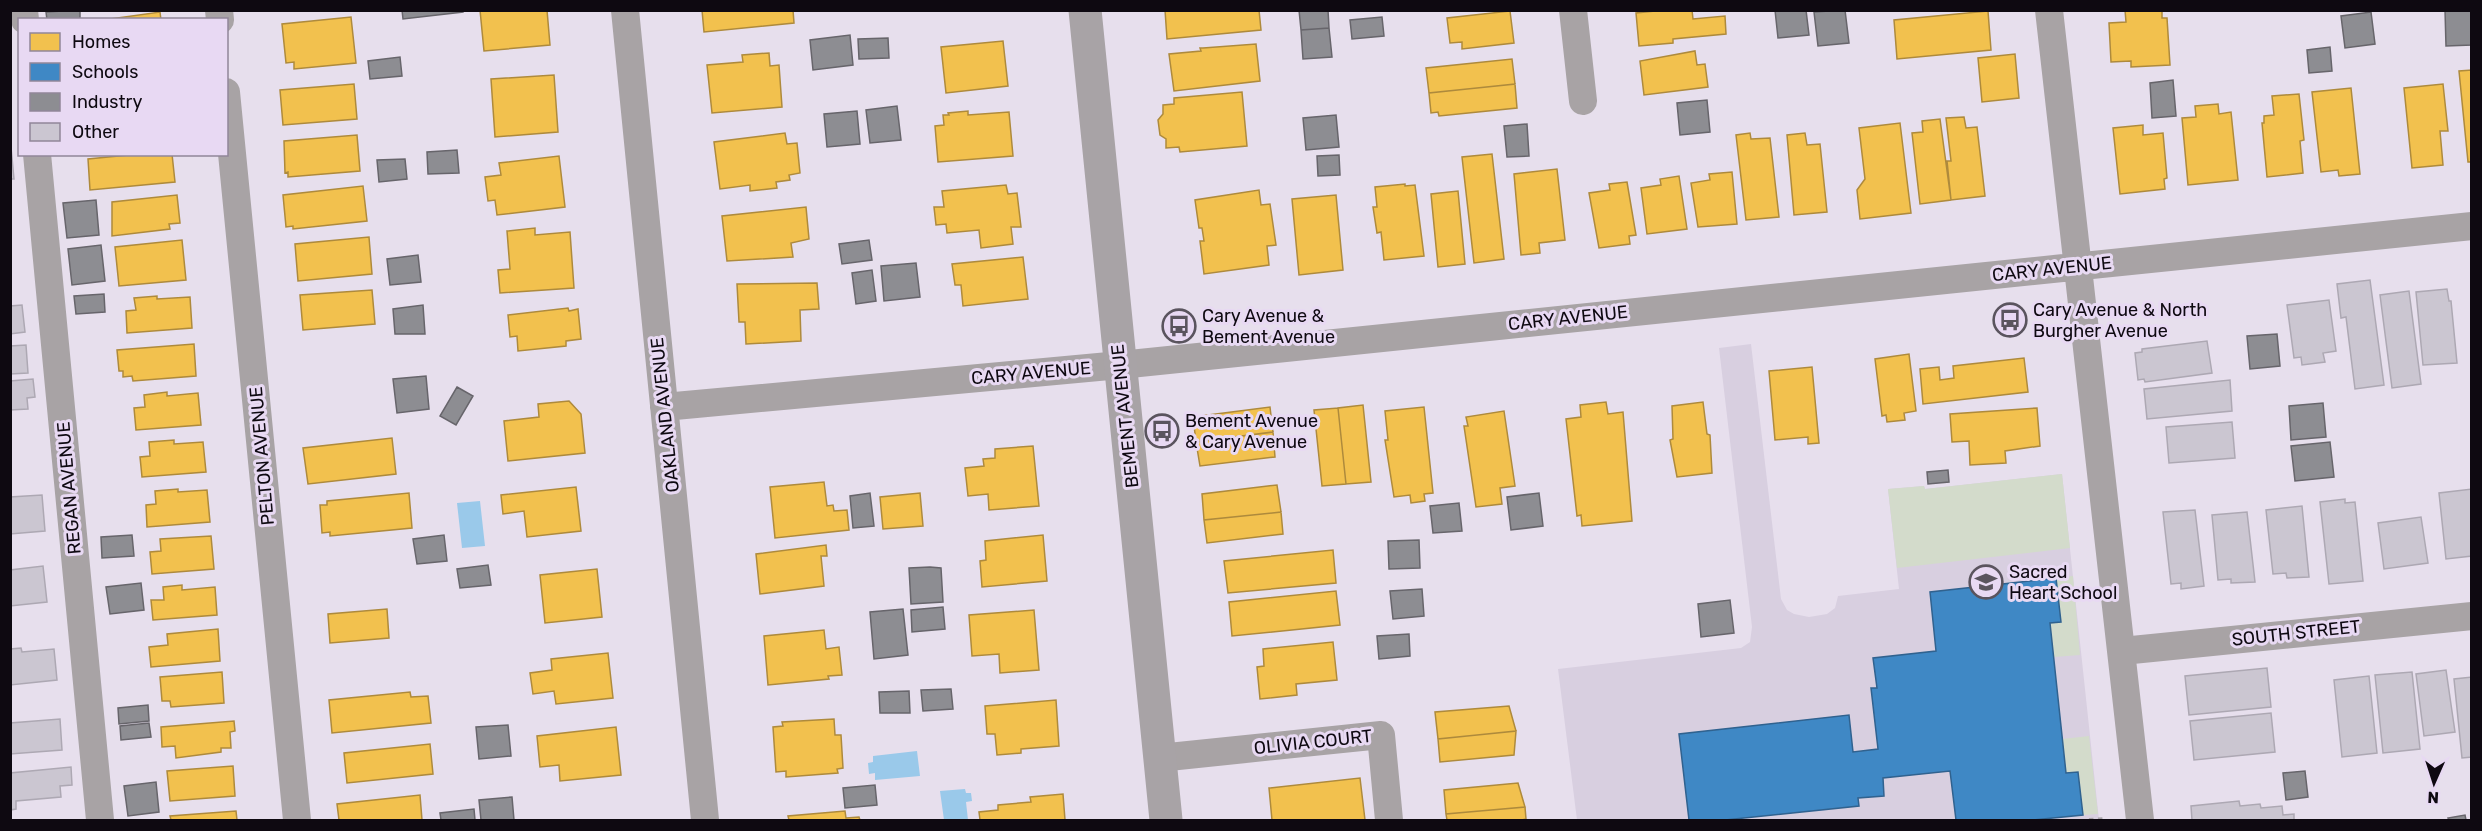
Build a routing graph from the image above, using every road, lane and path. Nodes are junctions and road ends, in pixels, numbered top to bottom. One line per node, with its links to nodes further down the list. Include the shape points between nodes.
1 (625, 10): 11 (street, OAKLAND AVENUE)
2 (1085, 10): 10 (street, BEMENT AVENUE)
3 (1573, 10): 5 (street)
4 (2049, 10): 9 (street)
5 (1583, 101)
6 (228, 113): 17 (street, PELTON AVENUE)
7 (38, 156): 16 (street, REGAN AVENUE)
8 (2472, 226): 9 (street, CARY AVENUE)
9 (2077, 267): 10 (street, CARY AVENUE); 13 (street)
10 (1120, 364): 11 (street, CARY AVENUE); 14 (street, BEMENT AVENUE)
11 (664, 407): 18 (street, OAKLAND AVENUE)
12 (2472, 616): 13 (street, SOUTH STREET)
13 (2121, 651): 22 (street)
14 (1159, 758): 19 (street, BEMENT AVENUE); 20 (street, OLIVIA COURT, via 1381,735)
15 (2106, 819): 21 (path)
16 (100, 820)
17 (297, 820)
18 (705, 820)
19 (1166, 820)
20 (1389, 820)
21 (2089, 820)
22 (2140, 820)

